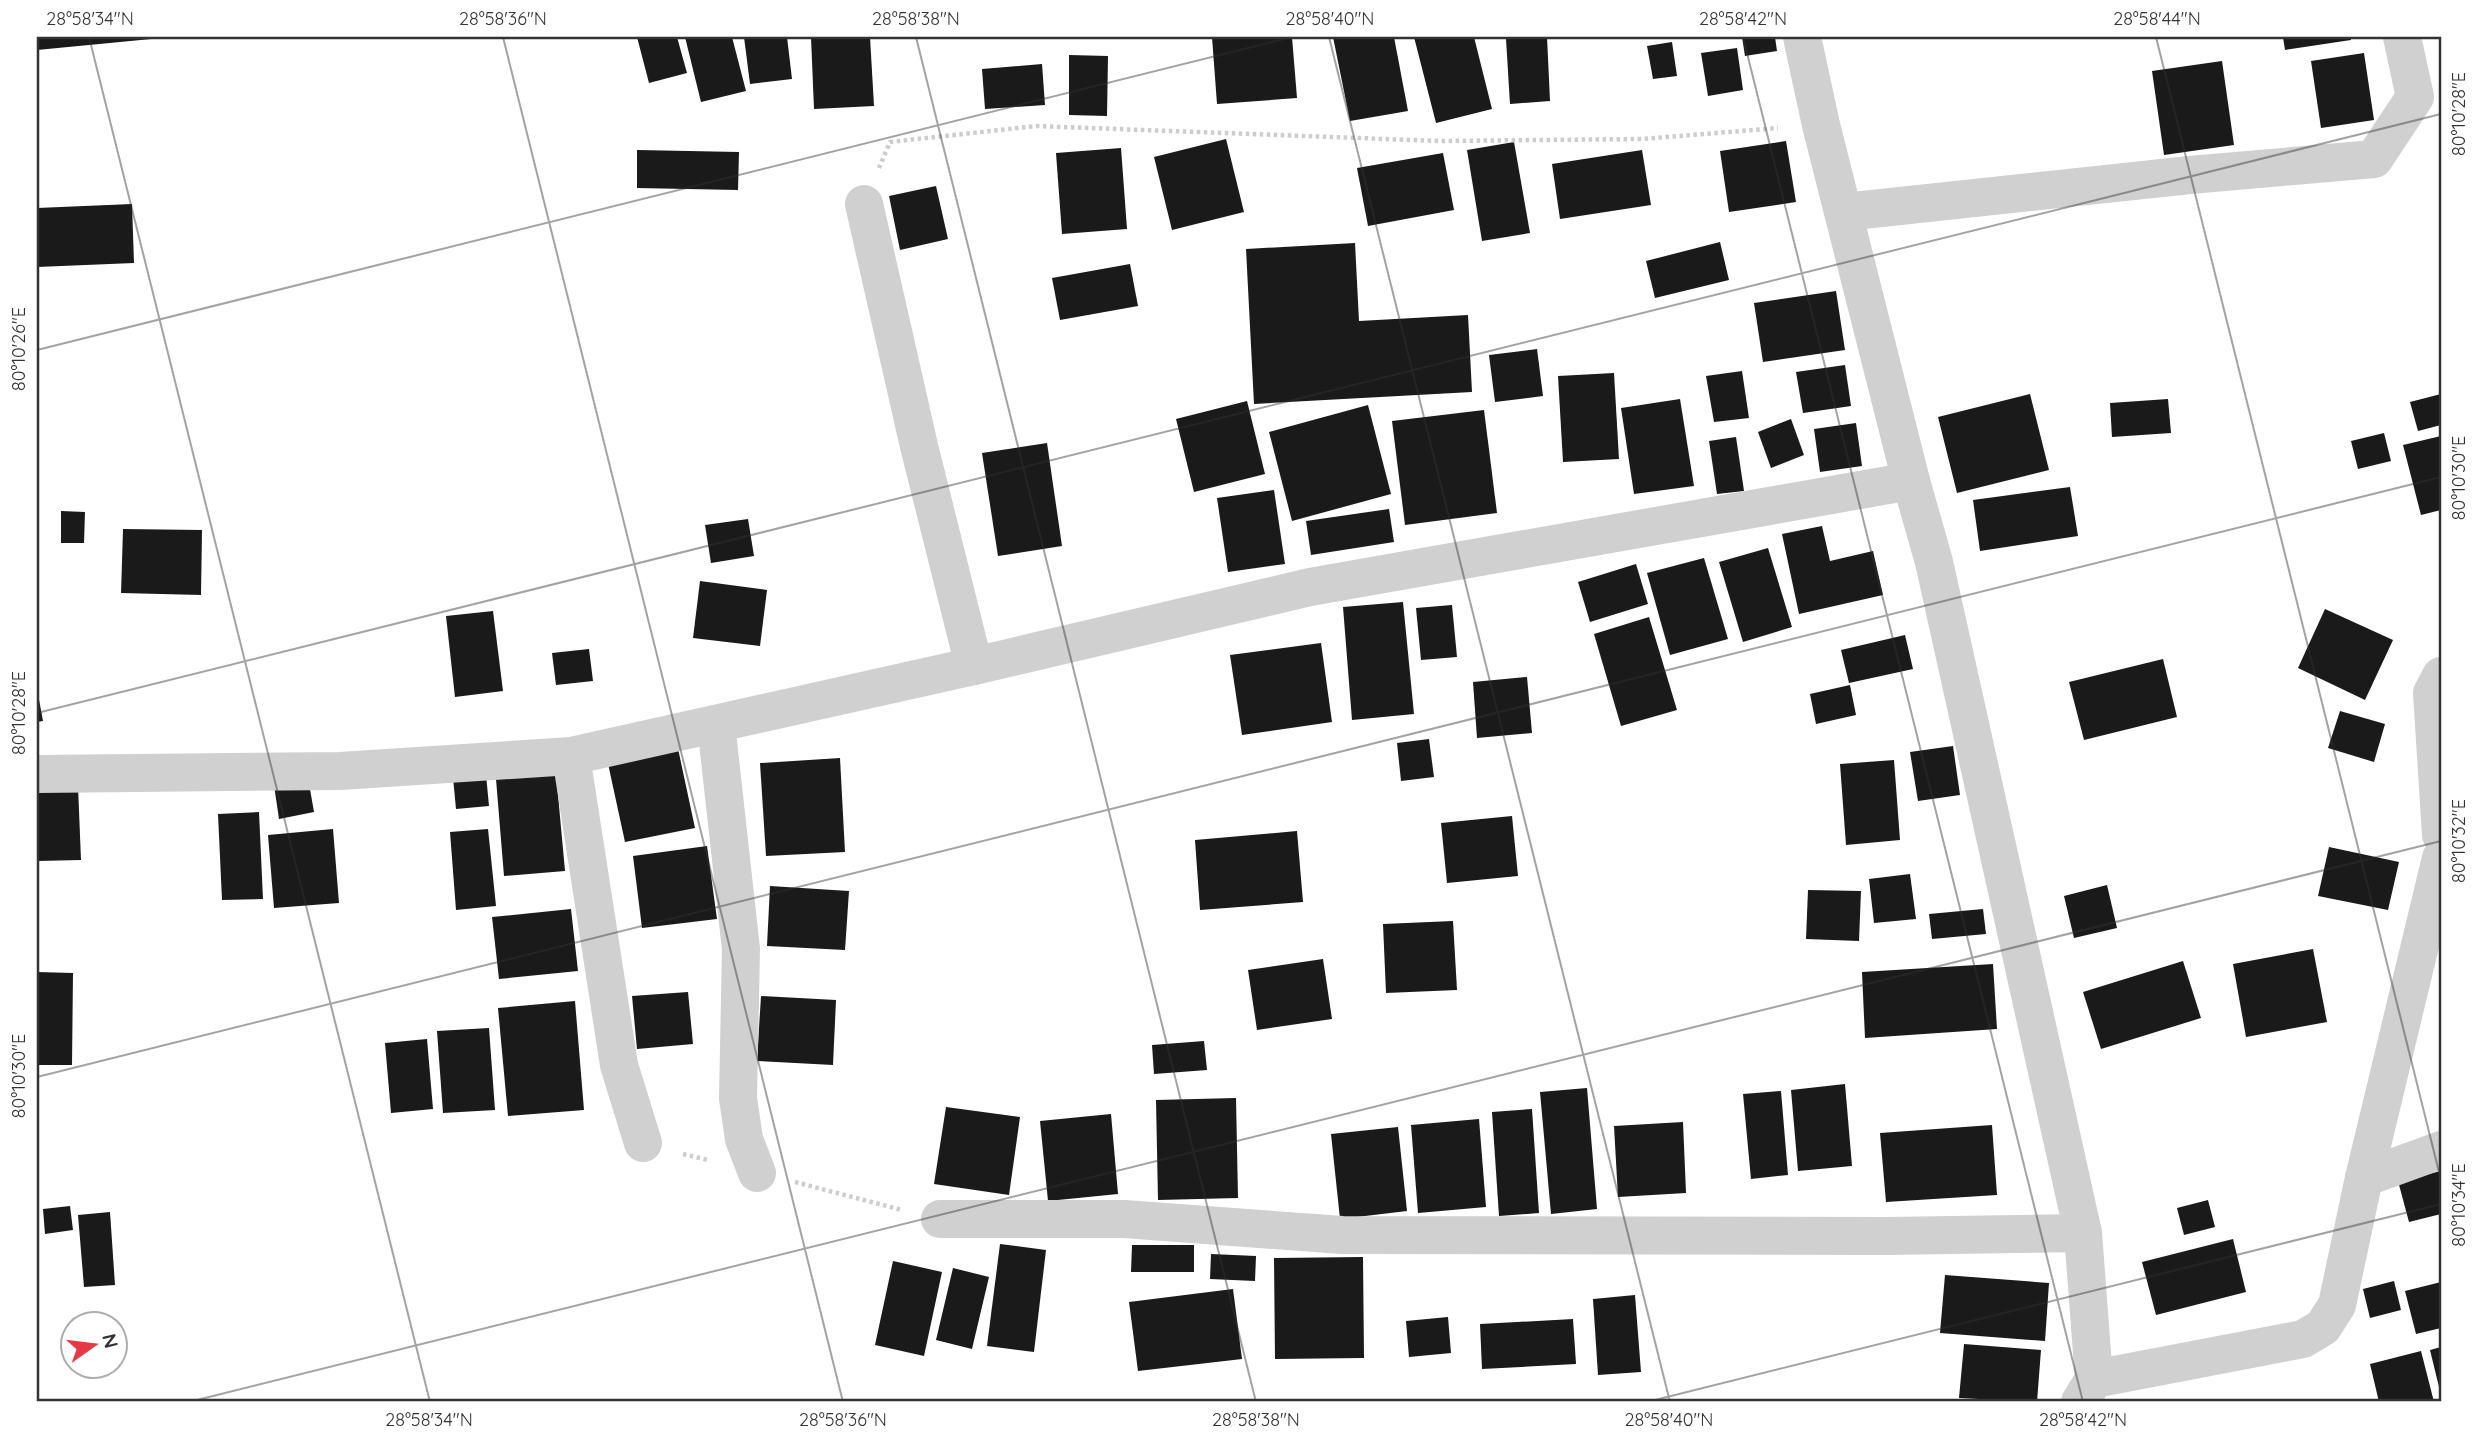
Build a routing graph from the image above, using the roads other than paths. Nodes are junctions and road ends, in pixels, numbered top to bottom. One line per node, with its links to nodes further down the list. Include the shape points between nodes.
1 (1802, 37): 4 (street)
2 (2402, 37): 4 (street, via 2415,97 2374,159)
3 (864, 204): 6 (street)
4 (1844, 212): 5 (street)
5 (1911, 481): 6 (street, via 1310,587); 18 (street, via 1934,562)
6 (974, 666): 8 (street)
7 (2441, 677): 11 (street, via 2432,693)
8 (716, 723): 9 (street); 15 (street, via 741,949 738,1098 744,1139)
9 (571, 756): 10 (street, via 340,771); 13 (street, via 619,1065)
10 (37, 774)
11 (2441, 835)
12 (2441, 858): 16 (street)
13 (643, 1143)
14 (2441, 1150): 16 (street)
15 (757, 1172)
16 (2364, 1178): 19 (street, via 2337,1305 2323,1327 2303,1339)
17 (940, 1219): 18 (street, via 1124,1219 1342,1235)
18 (2083, 1233): 19 (street)
19 (2087, 1391)

